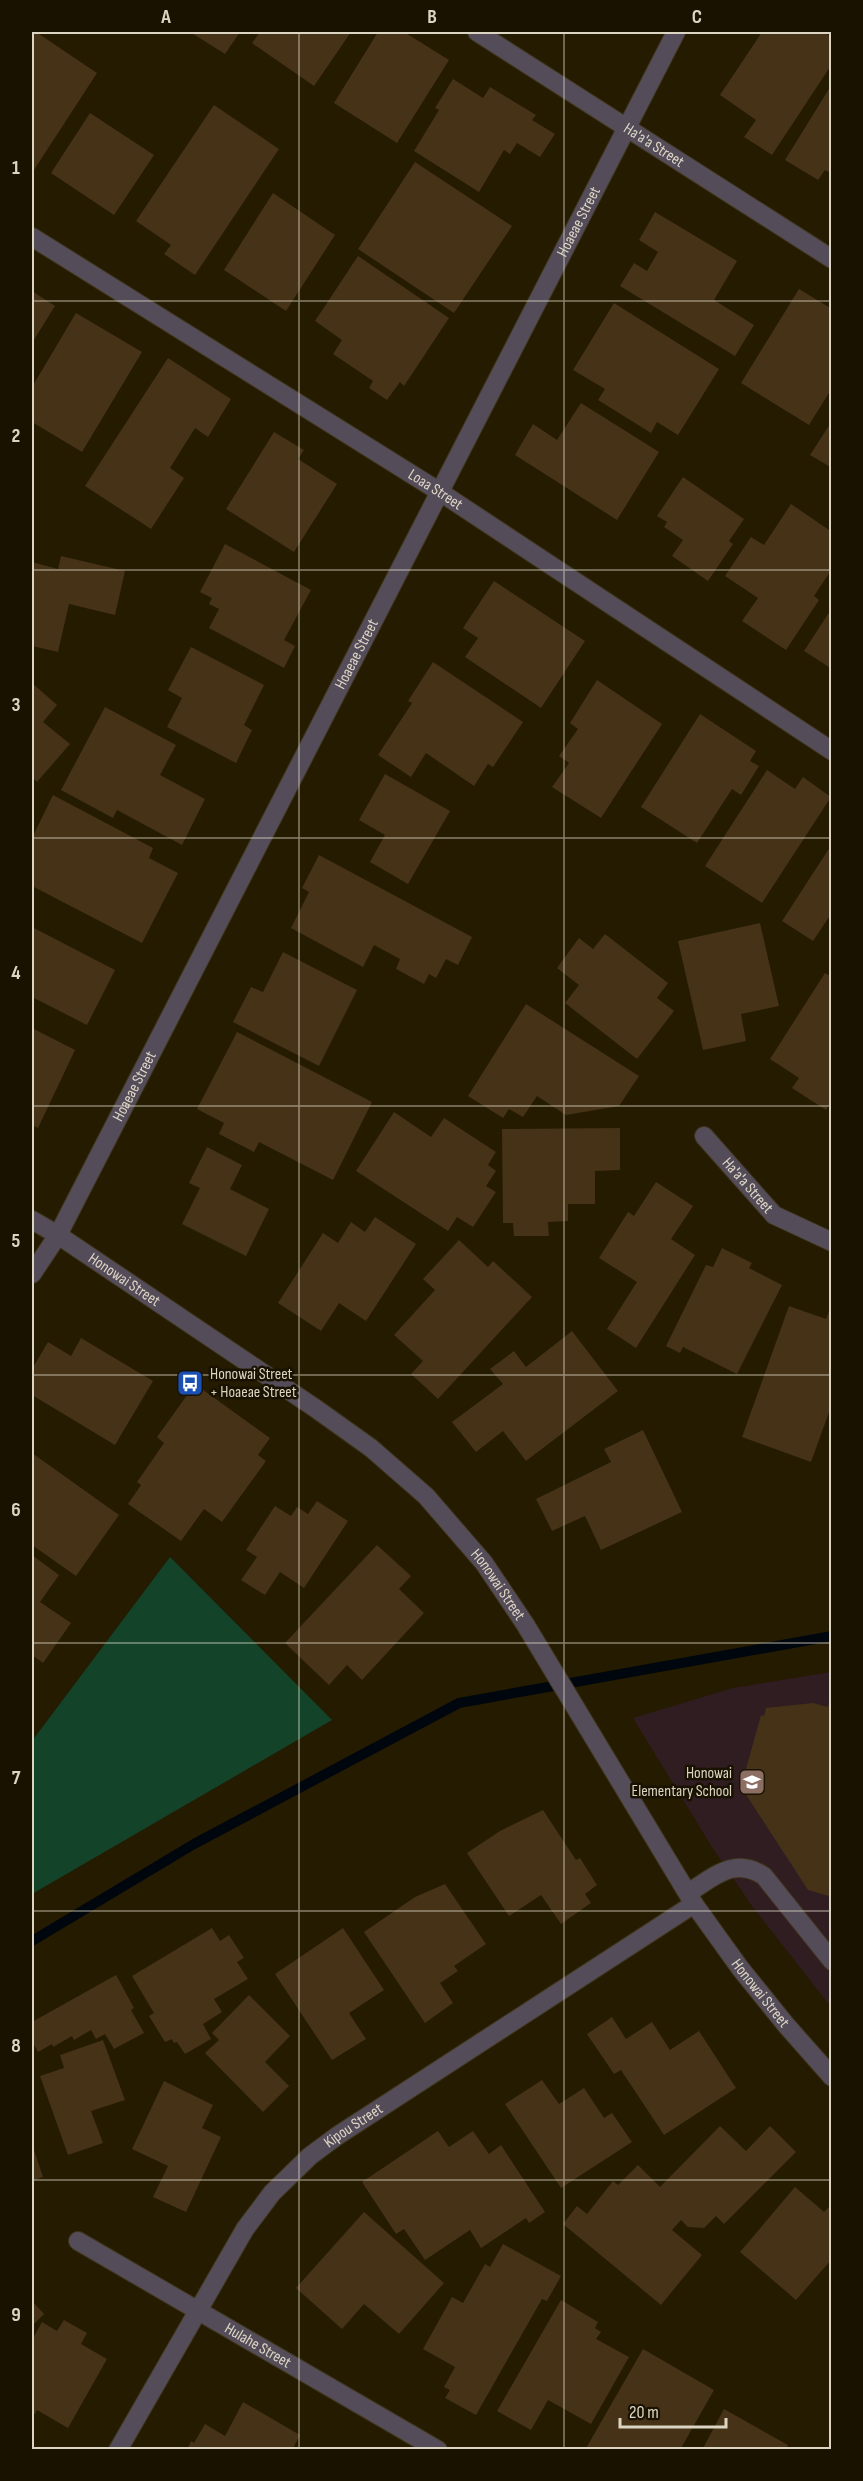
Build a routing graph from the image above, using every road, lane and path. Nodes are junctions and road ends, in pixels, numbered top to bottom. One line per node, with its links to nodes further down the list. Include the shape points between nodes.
1 (477, 32): 3 (street, Ha'a'a Street)
2 (676, 32): 3 (street, Hoaeae Street)
3 (627, 128): 5 (street, Ha'a'a Street); 6 (street, Hoaeae Street)
4 (32, 237): 6 (street, Loaa Street)
5 (831, 259)
6 (440, 492): 7 (street, Loaa Street); 10 (street, Hoaeae Street)
7 (831, 751)
8 (704, 1136): 11 (street, Ha'a'a Street, via 774,1215)
9 (32, 1220): 10 (street, Honowai Street)
10 (58, 1235): 12 (street, Hoaeae Street); 13 (street, Honowai Street, via 371,1448 426,1496 484,1563 525,1624)
11 (831, 1242)
12 (32, 1274)
13 (691, 1899): 14 (street, Kipou Street, via 732,1867 753,1869 764,1876); 15 (street, Honowai Street, via 759,1992); 17 (street, Kipou Street, via 310,2156 272,2193 245,2229)
14 (831, 1961)
15 (831, 2077)
16 (78, 2241): 17 (street, Hulahe Street)
17 (198, 2312): 18 (street, Kipou Street); 19 (street, Hulahe Street)
18 (118, 2450)
19 (438, 2450)

